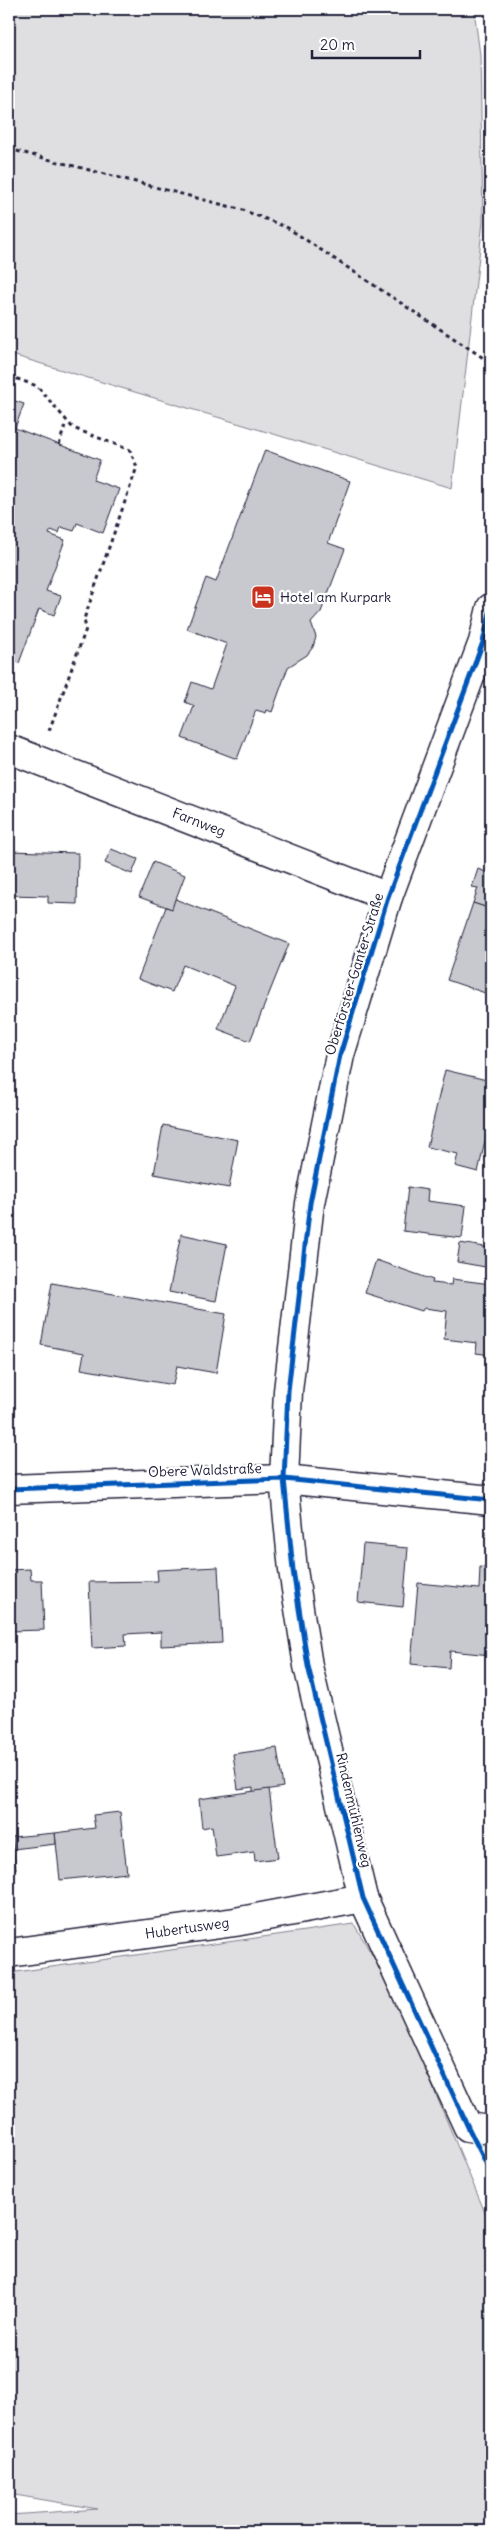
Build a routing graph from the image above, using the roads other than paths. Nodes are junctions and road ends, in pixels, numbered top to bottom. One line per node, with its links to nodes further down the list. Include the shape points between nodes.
1 (491, 608): 3 (street, Oberförster-Ganter-Straße, via 483,642)
2 (9, 748): 3 (street, Farnweg)
3 (388, 897): 4 (street, Oberförster-Ganter-Straße, via 340,1055 310,1203 288,1391)
4 (284, 1479): 5 (street, Obere Waldstraße); 6 (street, Obere Waldstraße); 7 (street, Rindenmühlenweg, via 293,1570 308,1666)
5 (9, 1489)
6 (491, 1500)
7 (363, 1898): 8 (street, Hubertusweg, via 235,1922); 9 (street, Rindenmühlenweg)
8 (9, 1953)
9 (480, 2128)

